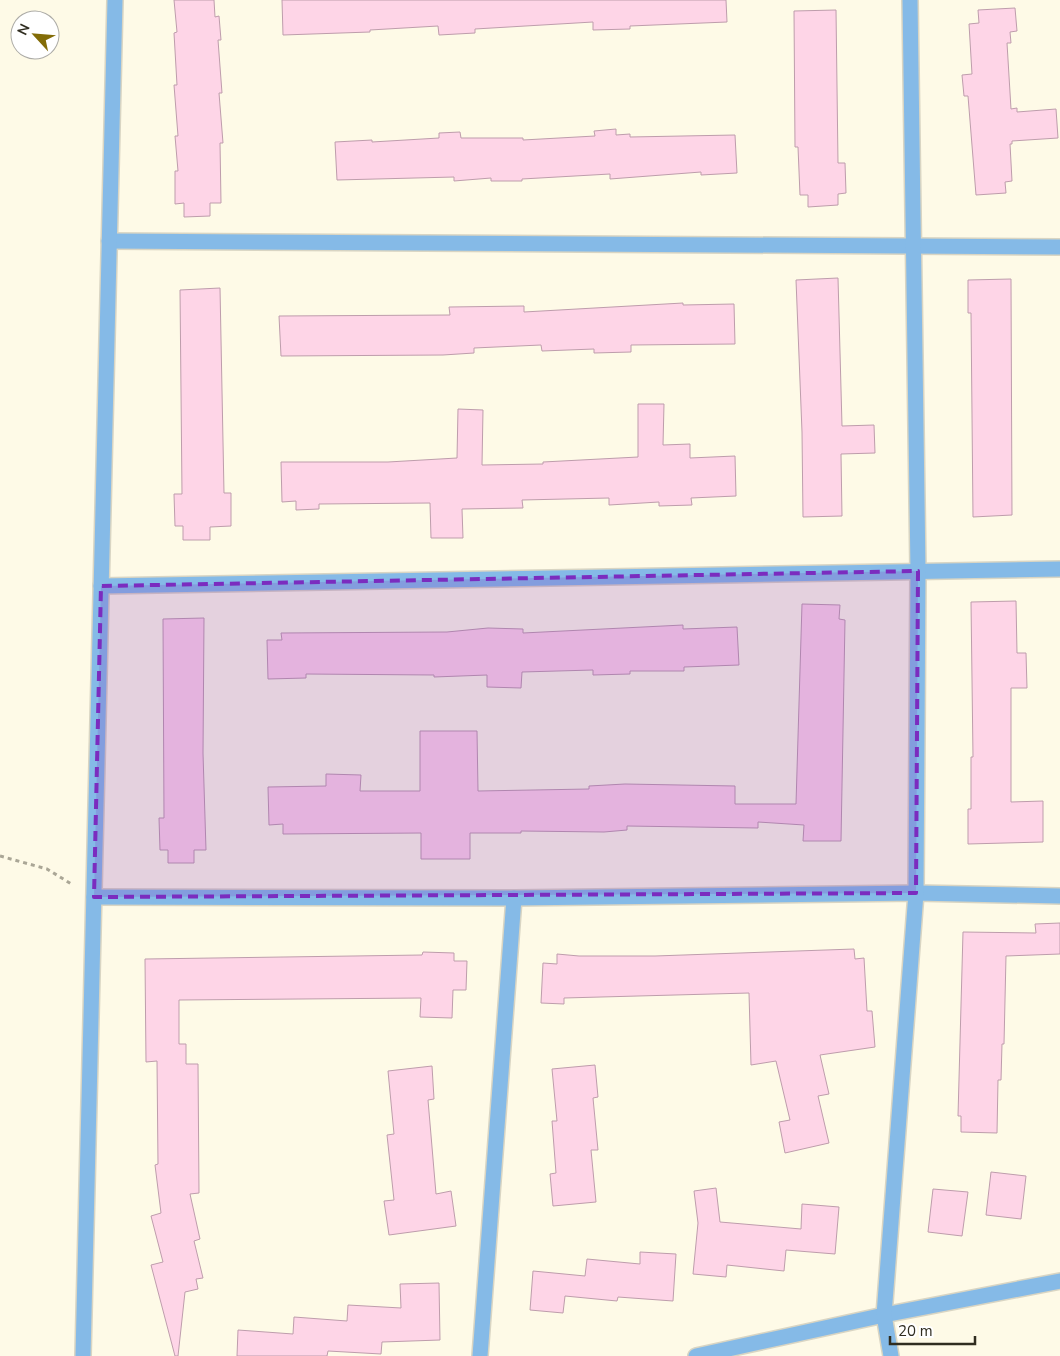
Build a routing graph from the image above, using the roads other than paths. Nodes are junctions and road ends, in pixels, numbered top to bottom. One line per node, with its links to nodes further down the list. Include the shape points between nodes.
1 (115, 0): 3 (street)
2 (910, 0): 5 (street)
3 (109, 241): 5 (street); 8 (street)
4 (1060, 247): 5 (street)
5 (913, 248): 7 (street)
6 (1060, 569): 7 (street)
7 (918, 571): 8 (street); 9 (street)
8 (101, 586): 11 (street)
9 (916, 893): 10 (street); 12 (street); 14 (street)
10 (1060, 896)
11 (94, 897): 12 (street); 15 (street)
12 (514, 898): 16 (street)
13 (1060, 1282): 14 (street)
14 (884, 1315): 17 (street); 18 (street)
15 (83, 1356)
16 (480, 1356)
17 (696, 1356)
18 (891, 1356)

